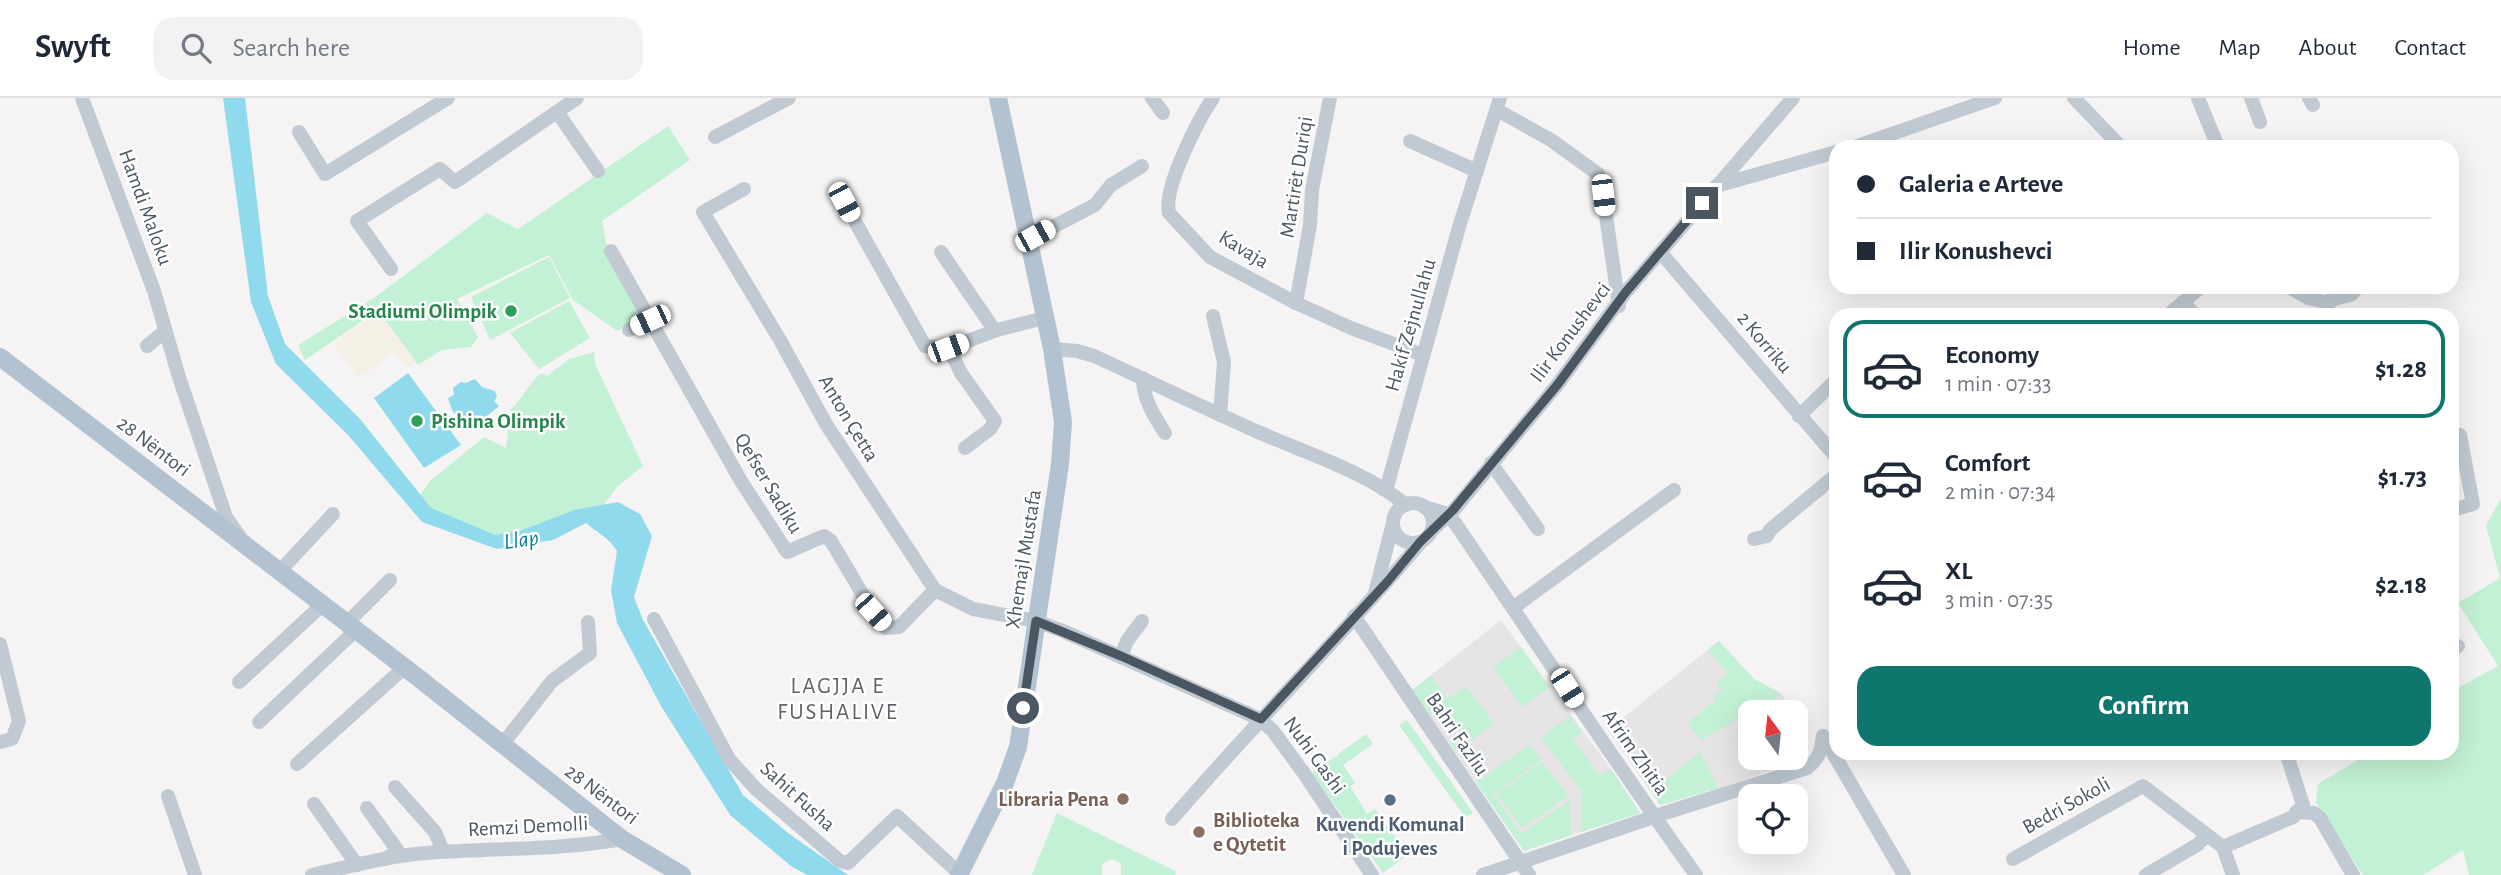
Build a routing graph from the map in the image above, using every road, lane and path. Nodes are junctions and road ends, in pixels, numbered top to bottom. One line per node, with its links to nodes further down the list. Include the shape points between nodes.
1 (82, 98): 51 (street, Hamdi Maloku, via 154,291)
2 (448, 98): 18 (street, via 325,174)
3 (577, 98): 15 (street)
4 (789, 98): 19 (street)
5 (998, 98): 31 (main road, Xhemajl Mustafa)
6 (1152, 98): 16 (street)
7 (1213, 98): 40 (street, Kavaja, via 1173,178 1169,213 1210,257)
8 (1330, 98): 40 (street, Martirët Duriqi)
9 (1793, 98): 28 (street, Ilir Konushevci)
10 (1995, 98): 20 (street)
11 (2074, 98): 21 (street)
12 (2198, 98): 22 (street)
13 (2251, 98): 17 (street)
14 (1498, 104): 26 (street, Hakif Zejnullahu); 41 (street, via 1598,174)
15 (557, 112): 27 (street); 35 (street, via 455,182 440,169 357,221)
16 (1163, 113)
17 (2260, 122)
18 (299, 132)
19 (715, 137)
20 (1875, 140)
21 (2114, 140)
22 (2215, 140)
23 (1409, 141): 26 (street)
24 (1829, 154): 28 (street)
25 (1142, 166): 31 (street, via 1111,185 1095,205)
26 (1477, 170): 55 (street, Hakif Zejnullahu)
27 (598, 171)
28 (1716, 186): 34 (street, Ilir Konushevci)
29 (744, 189): 82 (street, Anton Çetta, via 703,212 826,424)
30 (844, 202): 53 (street, via 925,346)
31 (1028, 240): 47 (main road, Xhemajl Mustafa)
32 (611, 251): 48 (street, Qefser Sadiku)
33 (941, 252): 50 (street)
34 (1661, 253): 41 (street, Ilir Konushevci); 60 (street, 2 Korriku)
35 (391, 269)
36 (2193, 294): 39 (street)
37 (2301, 294): 44 (street)
38 (2351, 294): 45 (street)
39 (2183, 302): 42 (street); 43 (street)
40 (1296, 303): 55 (street, Kavaja)
41 (1619, 304): 65 (street, Ilir Konushevci)
42 (2176, 308)
43 (2188, 308)
44 (2326, 308)
45 (2330, 308)
46 (1213, 316): 59 (street, via 1223,362)
47 (1044, 318): 50 (street); 54 (main road, Xhemajl Mustafa)
48 (650, 320): 49 (street); 82 (street, Qefser Sadiku, via 786,552 824,536 831,541 887,628 900,627)
49 (629, 330)
50 (995, 331): 53 (street)
51 (164, 332): 52 (street); 78 (street, Hamdi Maloku, via 226,517)
52 (147, 346)
53 (948, 348): 63 (street, via 995,421)
54 (1052, 349): 57 (street, via 1094,356); 88 (main road, Xhemajl Mustafa, via 1063,422)
55 (1423, 355): 67 (street, Hakif Zejnullahu)
56 (0, 357): 78 (main road, 28 Nëntori)
57 (1143, 378): 59 (street); 61 (street, via 1149,405)
58 (1829, 387): 60 (street)
59 (1220, 415): 67 (street)
60 (1799, 416): 64 (street, 2 Korriku)
61 (1165, 433)
62 (2460, 435): 71 (street, via 2473,504)
63 (965, 448)
64 (1829, 449)
65 (1491, 463): 73 (street, Ilir Konushevci); 75 (street)
66 (1829, 481): 77 (street, via 1767,536)
67 (1383, 489): 69 (street)
68 (1674, 490): 85 (street)
69 (1406, 505): 70 (street); 74 (street)
70 (1424, 507): 73 (street); 76 (street, via 1432,517)
71 (2459, 508)
72 (333, 514): 80 (street)
73 (1448, 514): 76 (street); 85 (street, Afrim Zhitia)
74 (1394, 520): 79 (street, via 1399,537 1409,543); 83 (street)
75 (1538, 529)
76 (1432, 530): 79 (street)
77 (1754, 539)
78 (243, 542): 80 (main road, 28 Nëntori)
79 (1420, 542): 83 (street)
80 (279, 572): 84 (main road, 28 Nëntori)
81 (390, 580): 91 (street)
82 (935, 590): 88 (street, via 973,609)
83 (1376, 593): 86 (street)
84 (322, 605): 91 (main road, 28 Nëntori); 95 (street)
85 (1513, 608): 109 (street, Afrim Zhitia)
86 (1354, 616): 96 (street); 117 (street, Bahri Fazliu)
87 (654, 619): 119 (street, Sahit Fusha, via 729,759 756,789 840,861 848,863 897,817)
88 (1036, 621): 93 (street, Nuhi Gashi); 119 (main road, Xhemajl Mustafa, via 1014,759)
89 (1142, 621): 93 (street)
90 (588, 622): 99 (street, via 590,653 552,681)
91 (352, 626): 94 (main road, 28 Nëntori); 97 (street)
92 (0, 644): 98 (street, via 19,721 12,739)
93 (1121, 656): 96 (street, Nuhi Gashi)
94 (405, 667): 99 (main road, 28 Nëntori); 103 (street)
95 (239, 682)
96 (1261, 719): 110 (street); 123 (street, Nuhi Gashi)
97 (259, 722)
98 (0, 741)
99 (499, 743): 112 (main road, 28 Nëntori)
100 (1829, 746): 109 (street, via 1823,736 1816,762 1807,768)
101 (1837, 760): 127 (street)
102 (2289, 760): 108 (street, via 2303,805)
103 (297, 764)
104 (395, 787): 114 (street, Remzi Demolli, via 435,832 441,846)
105 (168, 796): 120 (street)
106 (314, 804): 118 (street)
107 (367, 808): 116 (street, via 398,851)
108 (2296, 813): 113 (street); 130 (street, via 2314,813 2320,818)
109 (1655, 817): 117 (street); 126 (street, Afrim Zhitia)
110 (1172, 818)
111 (2207, 835): 113 (street, Bedri Sokoli); 115 (street, Bedri Sokoli, via 2143,786); 128 (street)
112 (622, 839): 114 (street, Remzi Demolli); 122 (main road, 28 Nëntori)
113 (2223, 847): 129 (street)
114 (437, 852): 116 (street, Remzi Demolli)
115 (2013, 859)
116 (384, 860): 118 (street, Remzi Demolli)
117 (1520, 861): 124 (street); 125 (street, Bahri Fazliu)
118 (353, 870): 121 (street, Remzi Demolli)
119 (960, 874)
120 (195, 875)
121 (312, 875)
122 (682, 875)
123 (1372, 875)
124 (1483, 875)
125 (1529, 875)
126 (1696, 875)
127 (1904, 875)
128 (2146, 875)
129 (2233, 875)
130 (2353, 875)

